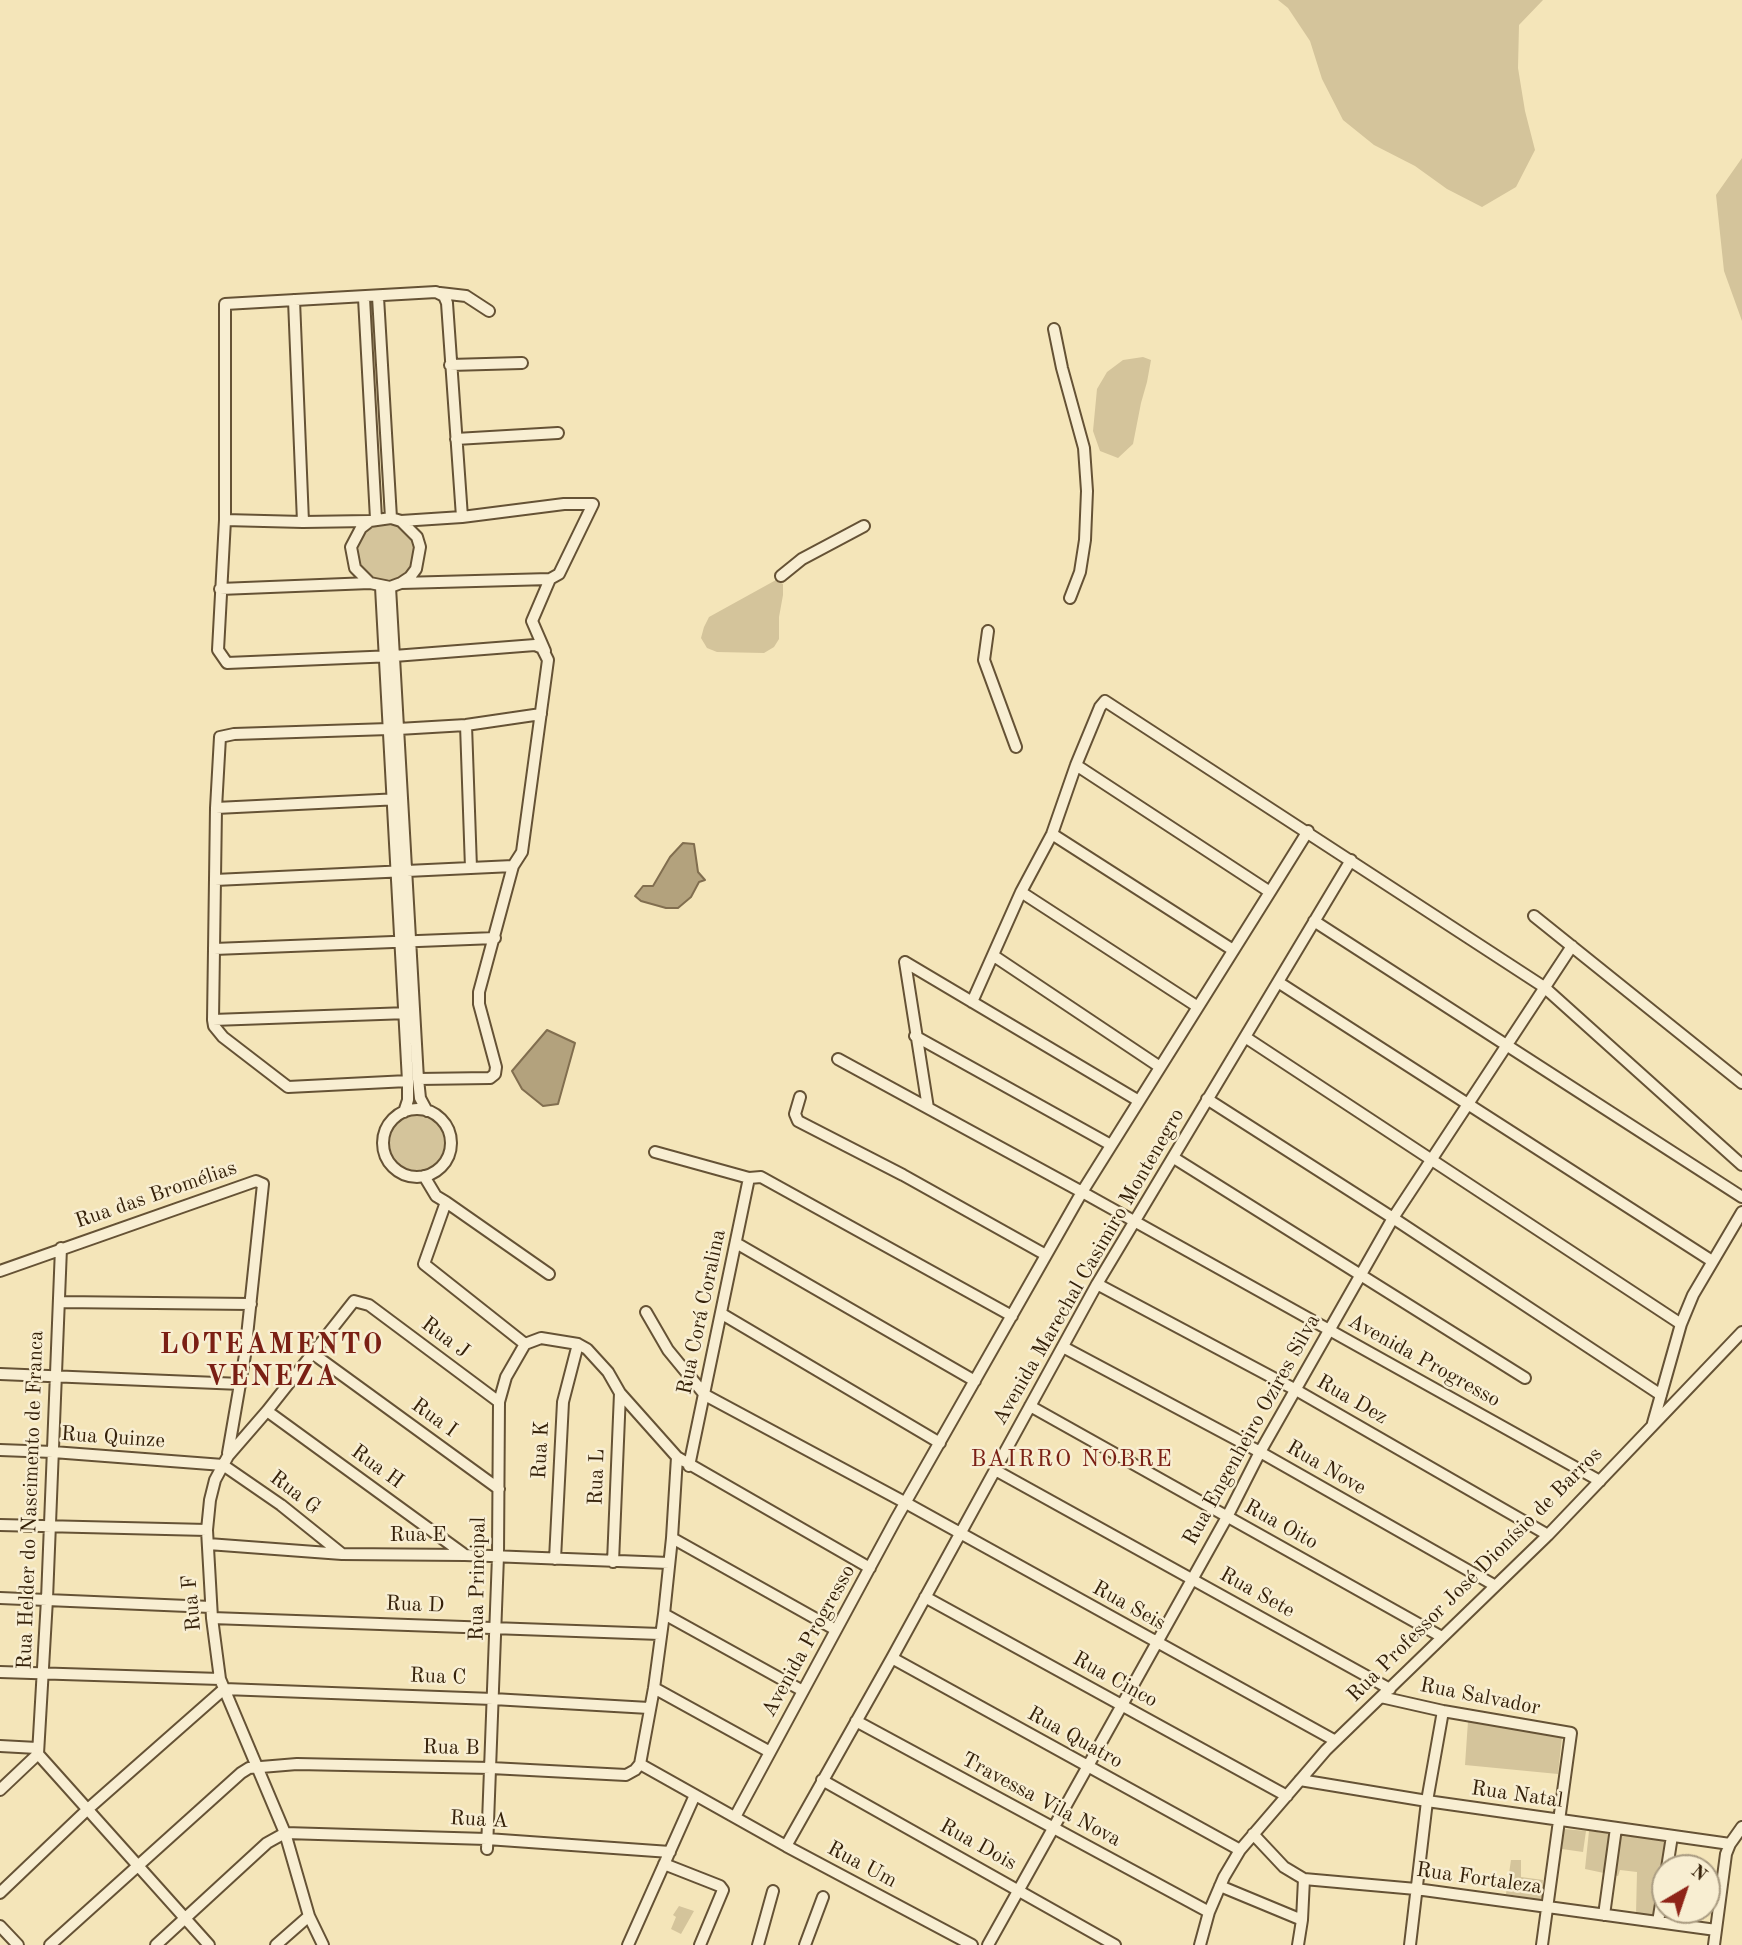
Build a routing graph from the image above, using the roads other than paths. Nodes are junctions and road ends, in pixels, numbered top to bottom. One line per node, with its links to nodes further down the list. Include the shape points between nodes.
1 (440, 293): 2 (street); 5 (street, via 466,296); 8 (street, via 447,303)
2 (378, 297): 3 (street); 14 (street)
3 (364, 298): 4 (street); 13 (street)
4 (294, 300): 12 (street, via 225,304); 15 (street)
5 (489, 311)
6 (1054, 329): 21 (street, via 1084,448 1087,491 1082,561)
7 (522, 363): 8 (street)
8 (450, 365): 10 (street)
9 (558, 433): 10 (street)
10 (456, 439): 11 (street)
11 (462, 517): 14 (street); 18 (street, via 564,503 593,504 559,574)
12 (225, 520): 15 (street); 20 (street)
13 (373, 520): 14 (street); 15 (street); 19 (street, via 351,547 355,568)
14 (396, 520): 19 (street, via 410,528 420,547 416,569)
15 (303, 522)
16 (864, 526): 17 (street, via 802,559)
17 (781, 576)
18 (550, 579): 19 (street); 23 (street, via 532,621)
19 (386, 585): 20 (street); 24 (street)
20 (220, 589): 24 (street, via 218,650 227,663)
21 (1070, 598)
22 (988, 632): 28 (street, via 985,660)
23 (546, 653): 24 (street, via 535,645); 25 (street)
24 (389, 656): 27 (street)
25 (541, 714): 26 (street); 35 (street, via 522,852)
26 (466, 725): 27 (street); 36 (street)
27 (393, 729): 30 (street); 31 (street, via 220,737)
28 (1016, 747)
29 (1076, 765): 32 (street, via 1105,701); 33 (street); 40 (street)
30 (397, 799): 31 (street); 37 (street)
31 (216, 808): 38 (street)
32 (1308, 831): 34 (street); 40 (street, Avenida Progresso)
33 (1052, 834): 39 (street); 47 (street)
34 (1351, 860): 42 (street, Avenida Marechal Casimiro Montenegro); 50 (street)
35 (513, 866): 36 (street); 43 (street)
36 (471, 868): 37 (street)
37 (401, 871): 38 (street); 44 (street)
38 (215, 880): 46 (street)
39 (1021, 892): 48 (street); 52 (street)
40 (1270, 892): 47 (street, Avenida Progresso)
41 (1534, 916): 45 (street)
42 (1314, 921): 49 (street, Avenida Marechal Casimiro Montenegro); 57 (street)
43 (495, 938): 44 (street); 60 (street, via 479,1004 495,1074 490,1078)
44 (405, 942): 46 (street); 53 (street)
45 (1572, 946): 50 (street, Rua Engenheiro Ozires Silva); 61 (street)
46 (214, 949): 54 (street)
47 (1233, 950): 52 (street, Avenida Progresso)
48 (994, 956): 51 (street); 59 (street)
49 (1278, 982): 56 (street, Avenida Marechal Casimiro Montenegro); 65 (street)
50 (1544, 987): 57 (street, Rua Engenheiro Ozires Silva); 73 (street)
51 (972, 1002): 55 (street, via 905,962); 64 (street)
52 (1198, 1007): 59 (street, Avenida Progresso)
53 (409, 1013): 54 (street); 60 (street)
54 (213, 1020): 60 (street, via 223,1037 288,1087)
55 (915, 1036): 66 (street); 69 (street)
56 (1245, 1037): 63 (street, Avenida Marechal Casimiro Montenegro); 72 (street)
57 (1507, 1044): 65 (street, Rua Engenheiro Ozires Silva); 77 (street)
58 (838, 1059): 66 (street, Avenida Progresso)
59 (1160, 1067): 64 (street, Avenida Progresso)
60 (413, 1080): 67 (street); 68 (street)
61 (1742, 1083)
62 (800, 1097): 84 (street, via 795,1114 798,1121)
63 (1207, 1099): 71 (street, Avenida Marechal Casimiro Montenegro); 80 (street)
64 (1139, 1101): 69 (street, Avenida Progresso)
65 (1470, 1104): 72 (street, Rua Engenheiro Ozires Silva); 85 (street)
66 (928, 1108): 76 (street, Avenida Progresso)
67 (427, 1111): 68 (street); 74 (street, via 445,1126 450,1148 439,1169)
68 (404, 1112): 74 (street, via 387,1127 383,1150 396,1170 406,1176)
69 (1111, 1145): 76 (street, Avenida Progresso)
70 (655, 1152): 75 (street)
71 (1174, 1158): 81 (street, Avenida Marechal Casimiro Montenegro); 87 (street)
72 (1431, 1160): 80 (street, Rua Engenheiro Ozires Silva); 96 (street)
73 (1742, 1166)
74 (424, 1176): 78 (street)
75 (749, 1178): 82 (street, Rua Corá Coralina); 95 (street, via 761,1177)
76 (1082, 1192): 81 (street, Avenida Progresso); 84 (street, Avenida Progresso)
77 (1742, 1197)
78 (446, 1202): 88 (street); 99 (street, via 424,1264)
79 (1742, 1212): 85 (street, Rua Professor José Dionísio de Barros)
80 (1393, 1218): 87 (street, Rua Engenheiro Ozires Silva); 111 (street)
81 (1134, 1221): 89 (street, Avenida Marechal Casimiro Montenegro); 97 (street, Avenida Progresso)
82 (736, 1243): 94 (street, Rua Corá Coralina); 106 (street)
83 (61, 1248): 86 (street, Rua das Bromélias); 90 (street, Rua Helder do Nascimento de Franca); 91 (street, Rua das Bromélias, via 260,1182 264,1189)
84 (1046, 1255): 95 (street, Avenida Progresso)
85 (1712, 1261): 96 (street, Rua Professor José Dionísio de Barros)
86 (0, 1271)
87 (1361, 1273): 97 (street, Rua Engenheiro Ozires Silva); 105 (street)
88 (549, 1274)
89 (1097, 1284): 101 (street, Avenida Marechal Casimiro Montenegro); 108 (street, Rua Dez)
90 (59, 1301): 91 (street); 104 (street, Rua Helder do Nascimento de Franca)
91 (251, 1304): 107 (street, Rua das Bromélias)
92 (369, 1305): 102 (street, Rua F, via 351,1304); 112 (street, Rua J)
93 (646, 1312): 110 (street, via 668,1350)
94 (722, 1314): 110 (street, Rua Corá Coralina); 116 (street)
95 (1012, 1316): 106 (street, Avenida Progresso)
96 (1681, 1324): 111 (street, Rua Professor José Dionísio de Barros)
97 (1329, 1330): 108 (street, Rua Engenheiro Ozires Silva); 124 (street, Avenida Progresso)
98 (1742, 1332): 115 (street)
99 (525, 1344): 100 (street, via 541,1338); 112 (street, Rua Principal, via 506,1377)
100 (578, 1344): 109 (street, via 602,1365); 138 (street, Rua K, via 563,1402)
101 (1063, 1347): 113 (street, Avenida Marechal Casimiro Montenegro); 119 (street, Rua Nove)
102 (312, 1353): 114 (street, Rua F); 125 (street, Rua I)
103 (0, 1374): 104 (street)
104 (56, 1378): 107 (street); 118 (street, Rua Helder do Nascimento de Franca)
105 (1525, 1378)
106 (975, 1381): 116 (street, Avenida Progresso)
107 (241, 1384): 121 (street, Rua das Bromélias)
108 (1296, 1390): 119 (street, Rua Engenheiro Ozires Silva); 132 (street, Rua Dez)
109 (620, 1393): 120 (street); 139 (street, Rua L)
110 (705, 1395): 122 (street, Rua Corá Coralina); 126 (street, Rua Seis)
111 (1661, 1395): 115 (street, Rua Professor José Dionísio de Barros)
112 (499, 1402): 125 (street, Rua Principal)
113 (1030, 1406): 123 (street, Avenida Marechal Casimiro Montenegro); 127 (street, Rua Oito)
114 (267, 1411): 121 (street, Rua F); 136 (street, Rua H)
115 (1652, 1426): 124 (street, Rua Professor José Dionísio de Barros)
116 (940, 1443): 126 (street, Avenida Progresso)
117 (0, 1450): 118 (street, Rua Quinze)
118 (53, 1452): 121 (street, Rua Quinze); 129 (street, Rua Helder do Nascimento de Franca)
119 (1260, 1452): 127 (street, Rua Engenheiro Ozires Silva); 143 (street, Rua Nove)
120 (677, 1457): 122 (street); 133 (street)
121 (225, 1461): 130 (street, Rua F, via 213,1488); 135 (street, Rua G)
122 (689, 1466): 141 (street)
123 (995, 1470): 131 (street, Avenida Marechal Casimiro Montenegro); 142 (street, Rua Sete)
124 (1600, 1481): 132 (street, Rua Professor José Dionísio de Barros)
125 (499, 1489): 137 (street, Rua Principal)
126 (906, 1503): 131 (street, Rua Seis); 141 (street, Avenida Progresso)
127 (1227, 1517): 142 (street, Rua Engenheiro Ozires Silva); 152 (street, Rua Oito)
128 (0, 1525): 129 (street)
129 (50, 1526): 130 (street); 146 (street, Rua Helder do Nascimento de Franca)
130 (208, 1530): 134 (street, Rua F)
131 (961, 1533): 144 (street, Avenida Marechal Casimiro Montenegro); 153 (street, Rua Seis)
132 (1548, 1535): 143 (street, Rua Professor José Dionísio de Barros)
133 (673, 1538): 140 (street); 150 (street)
134 (208, 1544): 135 (street, Rua E); 147 (street, Rua F)
135 (342, 1554): 136 (street, Rua E)
136 (465, 1555): 137 (street, Rua E)
137 (498, 1556): 138 (street, Rua E); 149 (street, Rua Principal)
138 (555, 1559): 139 (street, Rua E)
139 (612, 1562): 140 (street, Rua E)
140 (669, 1563): 148 (street)
141 (870, 1568): 150 (street, Avenida Progresso)
142 (1191, 1578): 153 (street, Rua Engenheiro Ozires Silva); 160 (street, Rua Sete)
143 (1494, 1585): 152 (street, Rua Professor José Dionísio de Barros)
144 (925, 1597): 154 (street, Avenida Marechal Casimiro Montenegro); 162 (street, Rua Cinco)
145 (0, 1598): 146 (street, Rua D)
146 (47, 1600): 147 (street, Rua D); 156 (street, Rua Helder do Nascimento de Franca)
147 (211, 1613): 149 (street, Rua D); 157 (street, Rua F)
148 (664, 1614): 151 (street); 159 (street)
149 (496, 1627): 151 (street, Rua D); 161 (street, Rua Principal)
150 (836, 1630): 159 (street, Avenida Progresso)
151 (660, 1634): 158 (street)
152 (1442, 1637): 160 (street, Rua Professor José Dionísio de Barros)
153 (1156, 1643): 162 (street, Rua Engenheiro Ozires Silva); 166 (street, Rua Seis)
154 (892, 1658): 165 (street, Avenida Marechal Casimiro Montenegro); 172 (street, Rua Quatro)
155 (0, 1672): 156 (street, Rua C)
156 (43, 1673): 157 (street, Rua C); 168 (street, Rua Helder do Nascimento de Franca)
157 (222, 1684): 161 (street, Rua C); 171 (street, Rua F); 180 (street)
158 (654, 1688): 163 (street); 169 (street)
159 (803, 1690): 169 (street, Avenida Progresso)
160 (1385, 1693): 164 (street, Rua Salvador); 166 (street, Rua Professor José Dionísio de Barros)
161 (494, 1699): 163 (street, Rua C); 173 (street, Rua Principal)
162 (1120, 1704): 172 (street, Rua Engenheiro Ozires Silva); 178 (street, Rua Cinco)
163 (649, 1708): 170 (street)
164 (1443, 1711): 179 (street); 182 (street, Rua Salvador, via 1571,1733)
165 (856, 1721): 174 (street, Avenida Marechal Casimiro Montenegro); 185 (street, Travessa Vila Nova)
166 (1335, 1740): 175 (street, Rua Professor José Dionísio de Barros)
167 (0, 1746): 168 (street)
168 (37, 1751): 176 (street); 180 (street)
169 (770, 1752): 181 (street, Avenida Progresso)
170 (640, 1764): 173 (street, Rua B, via 626,1775); 177 (street)
171 (257, 1766): 173 (street, Rua B); 186 (street, Rua F); 196 (street, via 241,1773)
172 (1087, 1767): 185 (street, Rua Engenheiro Ozires Silva); 192 (street, Rua Quatro)
173 (491, 1768): 189 (street, Rua Principal)
174 (822, 1780): 191 (street, Avenida Marechal Casimiro Montenegro); 200 (street, Rua Dois)
175 (1300, 1780): 178 (street, Rua Professor José Dionísio de Barros); 179 (street, Rua Natal)
176 (0, 1790)
177 (695, 1795): 181 (street, Rua Um); 193 (street)
178 (1287, 1796): 187 (street, Rua Professor José Dionísio de Barros)
179 (1427, 1801): 182 (street, Rua Natal); 199 (street)
180 (89, 1808): 196 (street); 202 (street)
181 (735, 1817): 191 (street, Rua Um)
182 (1560, 1820): 184 (street, Rua Natal); 204 (street)
183 (1742, 1827): 190 (street)
184 (1616, 1828): 188 (street, Rua Natal); 206 (street)
185 (1052, 1829): 200 (street, Rua Engenheiro Ozires Silva); 205 (street, Travessa Vila Nova)
186 (285, 1833): 189 (street, Rua A); 207 (street, Rua F); 208 (street, via 267,1843)
187 (1253, 1834): 192 (street, Rua Professor José Dionísio de Barros); 197 (street, via 1284,1867)
188 (1672, 1836): 190 (street, Rua Natal); 194 (street)
189 (487, 1844): 193 (street, Rua A)
190 (1730, 1844): 213 (street)
191 (786, 1846): 224 (street, Rua Um)
192 (1240, 1850): 198 (street, Rua Professor José Dionísio de Barros)
193 (670, 1852): 195 (street)
194 (1669, 1854)
195 (664, 1864): 220 (street); 221 (street, via 723,1890)
196 (139, 1866): 208 (street); 215 (street)
197 (1304, 1880): 199 (street, Rua Fortaleza); 209 (street)
198 (1220, 1886): 205 (street, Rua Professor José Dionísio de Barros); 209 (street)
199 (1416, 1889): 204 (street, Rua Fortaleza); 229 (street)
200 (1019, 1890): 225 (street, Rua Engenheiro Ozires Silva); 226 (street, Rua Dois)
201 (773, 1891): 222 (street)
202 (0, 1893)
203 (823, 1897): 223 (street)
204 (1546, 1907): 206 (street, Rua Fortaleza); 230 (street)
205 (1209, 1912): 227 (street, Rua Professor José Dionísio de Barros)
206 (1604, 1914): 210 (street, Rua Fortaleza)
207 (309, 1916): 218 (street); 219 (street, Rua F)
208 (185, 1918): 216 (street); 217 (street)
209 (1302, 1920): 228 (street)
210 (1651, 1921)
211 (1672, 1924): 213 (street, Rua Fortaleza)
212 (0, 1926): 214 (street)
213 (1716, 1930): 231 (street)
214 (18, 1945)
215 (50, 1945)
216 (156, 1945)
217 (209, 1945)
218 (276, 1945)
219 (323, 1945)
220 (628, 1945)
221 (701, 1945)
222 (758, 1945)
223 (805, 1945)
224 (972, 1945)
225 (988, 1945)
226 (1115, 1945)
227 (1199, 1945)
228 (1298, 1945)
229 (1410, 1945)
230 (1542, 1945)
231 (1714, 1945)

